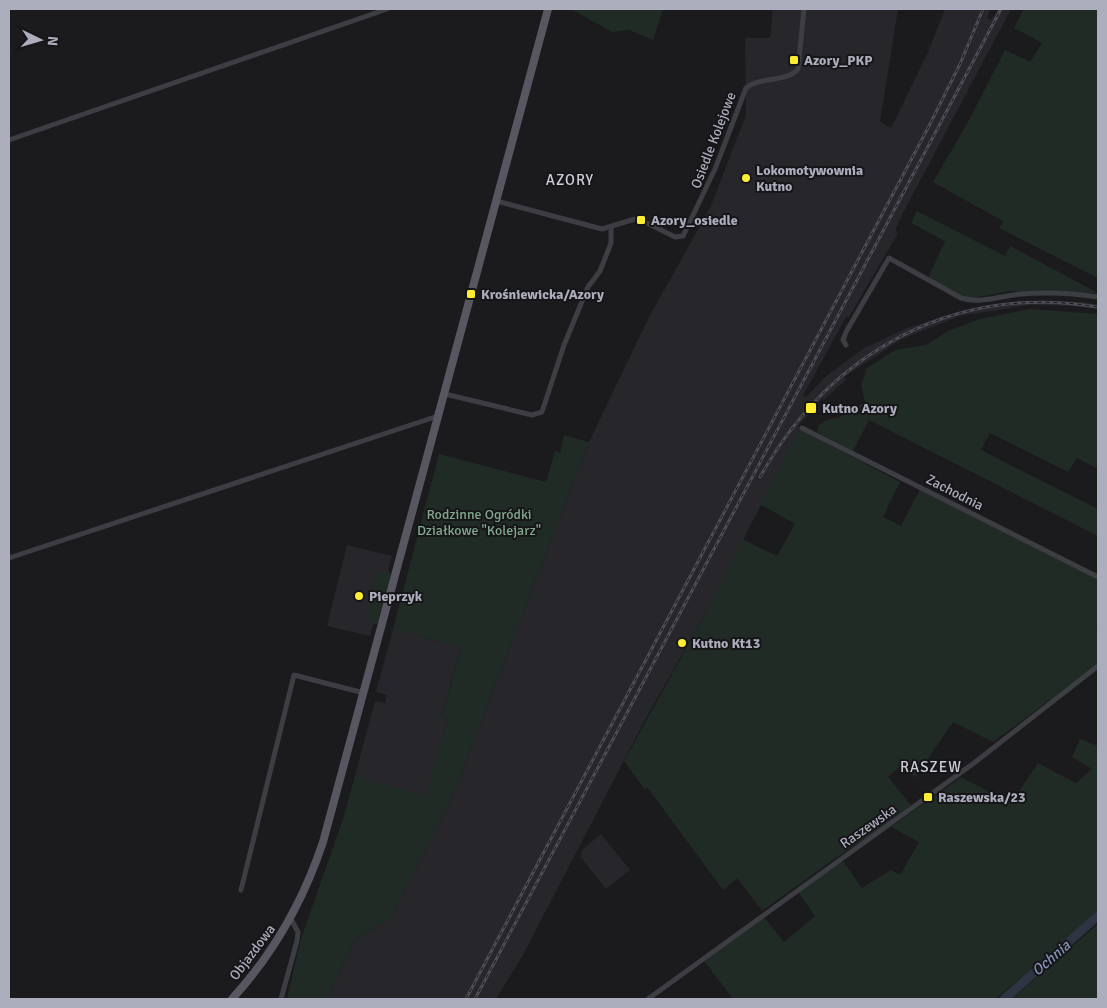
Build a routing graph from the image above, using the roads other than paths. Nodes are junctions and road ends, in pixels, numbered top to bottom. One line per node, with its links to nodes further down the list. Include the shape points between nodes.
1 (387, 9): 4 (street)
2 (548, 9): 5 (main road, Objazdowa)
3 (804, 9): 6 (street, Osiedle Kolejowe, via 798,69 793,74 753,83 746,88 715,169 683,236 677,237 635,219)
4 (9, 140)
5 (496, 201): 6 (street, Osiedle Kolejowe, via 592,227); 9 (main road, Objazdowa)
6 (612, 228): 9 (street, via 611,243 564,345 542,412 532,415)
7 (1098, 297): 8 (street, via 1062,293 970,300 889,258 846,332 843,340)
8 (846, 345)
9 (445, 394): 10 (main road, Objazdowa)
10 (438, 416): 12 (street); 15 (main road, Objazdowa)
11 (802, 428): 13 (street, Zachodnia)
12 (9, 558)
13 (1098, 577)
14 (1098, 666): 20 (street, Raszewska, via 974,764)
15 (364, 693): 16 (street, via 294,675); 17 (main road, Objazdowa, via 323,842)
16 (241, 890)
17 (291, 919): 18 (main road, Objazdowa, via 264,960); 19 (street, via 298,932 298,941)
18 (232, 999)
19 (281, 999)
20 (648, 999)

